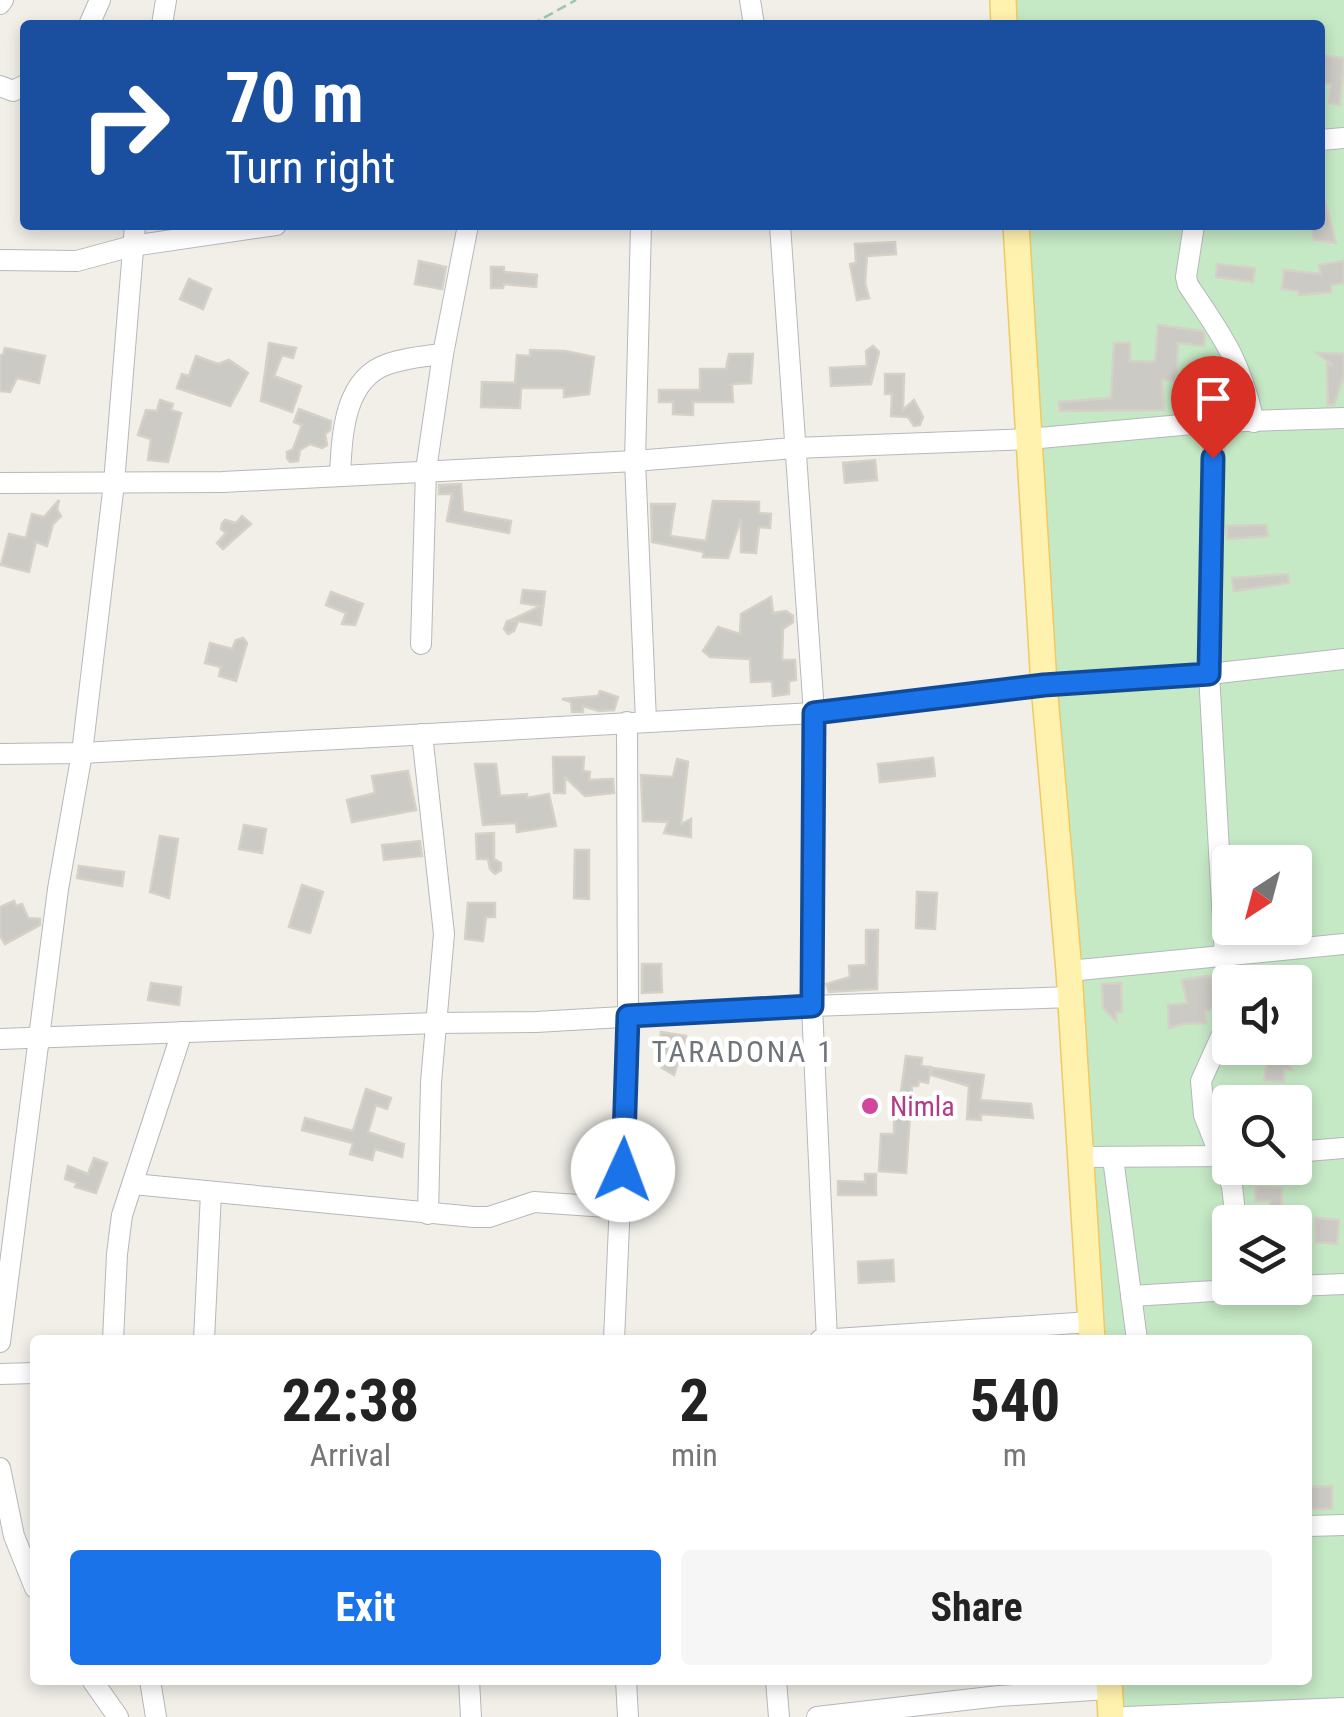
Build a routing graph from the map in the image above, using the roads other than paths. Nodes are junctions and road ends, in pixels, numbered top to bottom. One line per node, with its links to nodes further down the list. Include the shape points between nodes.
1 (211, 230): 7 (street)
2 (467, 230): 9 (street)
3 (641, 230): 15 (street)
4 (780, 230): 14 (street)
5 (1016, 230): 13 (main road)
6 (1193, 230): 12 (street, via 1188,284 1231,348)
7 (133, 236): 8 (street, via 77,261); 19 (street)
8 (0, 260)
9 (443, 354): 16 (street); 17 (street, via 383,365 363,382 348,411)
10 (1344, 418): 12 (street)
11 (1214, 422): 12 (street); 13 (street); 22 (street)
12 (1254, 422)
13 (1029, 439): 14 (street); 23 (main road)
14 (794, 448): 15 (street); 24 (street)
15 (635, 461): 16 (street); 25 (street)
16 (426, 470): 17 (street); 20 (street)
17 (340, 476): 19 (street)
18 (0, 483): 19 (street)
19 (114, 483): 27 (street)
20 (421, 644)
21 (1344, 659): 22 (street)
22 (1209, 674): 23 (street); 30 (street)
23 (1044, 685): 24 (street); 31 (main road)
24 (814, 713): 25 (street); 32 (street)
25 (636, 721): 26 (street); 33 (street)
26 (422, 734): 27 (street); 34 (street, via 444,934)
27 (82, 753): 28 (street); 36 (street)
28 (0, 754)
29 (1344, 944): 30 (street)
30 (1227, 956): 31 (street); 38 (street, via 1227,1018 1201,1081)
31 (1070, 984): 32 (street); 41 (main road)
32 (812, 1006): 33 (street); 56 (street)
33 (628, 1016): 34 (street); 46 (street)
34 (435, 1022): 35 (street); 47 (street)
35 (182, 1032): 36 (street); 44 (street)
36 (38, 1038): 37 (street); 59 (street)
37 (0, 1039)
38 (1212, 1131)
39 (1344, 1148): 40 (street)
40 (1312, 1151)
41 (1080, 1156): 43 (street); 52 (main road)
42 (1212, 1156): 43 (street)
43 (1113, 1158): 51 (street)
44 (133, 1184): 45 (street); 53 (street, via 119,1230)
45 (211, 1192): 47 (street); 54 (street)
46 (622, 1208): 47 (street, via 534,1202 490,1217); 55 (street)
47 (428, 1214)
48 (1344, 1284): 49 (street)
49 (1312, 1285)
50 (1212, 1290): 51 (street)
51 (1131, 1296): 58 (street)
52 (1091, 1331): 57 (street)
53 (113, 1335)
54 (204, 1335)
55 (614, 1335)
56 (828, 1335)
57 (966, 1335)
58 (1136, 1335)
59 (0, 1342)
60 (30, 1373): 61 (street)
61 (0, 1374)
62 (0, 1468): 65 (street)
63 (1344, 1525): 64 (street)
64 (1312, 1526)
65 (30, 1576)
66 (96, 1685): 75 (street)
67 (151, 1685): 76 (street)
68 (469, 1685): 77 (street)
69 (626, 1685): 78 (street)
70 (776, 1685): 79 (street)
71 (932, 1685): 74 (street)
72 (1109, 1685): 74 (street); 81 (main road)
73 (1344, 1708): 82 (street)
74 (935, 1710): 80 (street)
75 (118, 1717)
76 (156, 1717)
77 (471, 1717)
78 (628, 1717)
79 (779, 1717)
80 (817, 1717)
81 (1111, 1717)
82 (1126, 1717)

